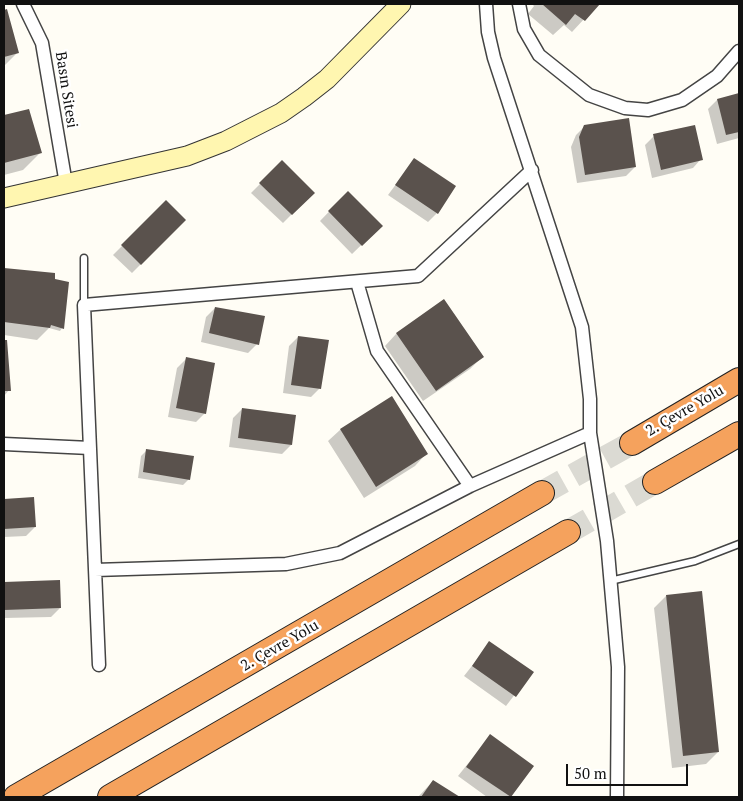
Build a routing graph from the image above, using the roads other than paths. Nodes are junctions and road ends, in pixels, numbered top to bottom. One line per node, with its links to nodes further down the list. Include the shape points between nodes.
1 (24, 4): 7 (street, Basın Sitesi, via 42,43)
2 (401, 4): 7 (main road, via 327,79 281,113 226,141 187,156)
3 (486, 4): 6 (street, via 494,58)
4 (519, 4): 5 (street, via 524,29 538,56 589,95 625,108 648,110 682,100 717,76)
5 (739, 51)
6 (532, 170): 10 (street, via 418,276); 13 (street, via 582,327 590,399)
7 (66, 184): 8 (main road)
8 (4, 198)
9 (84, 258): 11 (lane)
10 (357, 282): 11 (street); 19 (street, via 377,351)
11 (84, 305): 17 (street)
12 (739, 380): 15 (highway, 2. Çevre Yolu)
13 (590, 434): 19 (street); 24 (street, via 607,540)
14 (739, 434): 18 (highway)
15 (632, 442)
16 (4, 444): 17 (street)
17 (90, 448): 23 (street)
18 (655, 482)
19 (470, 486): 23 (street, via 340,553 286,564)
20 (542, 493): 26 (highway, 2. Çevre Yolu)
21 (568, 532): 27 (highway)
22 (739, 544): 24 (lane, via 695,561)
23 (95, 570): 25 (street)
24 (610, 581): 28 (street, via 618,667)
25 (99, 665)
26 (16, 797)
27 (110, 797)
28 (617, 797)

